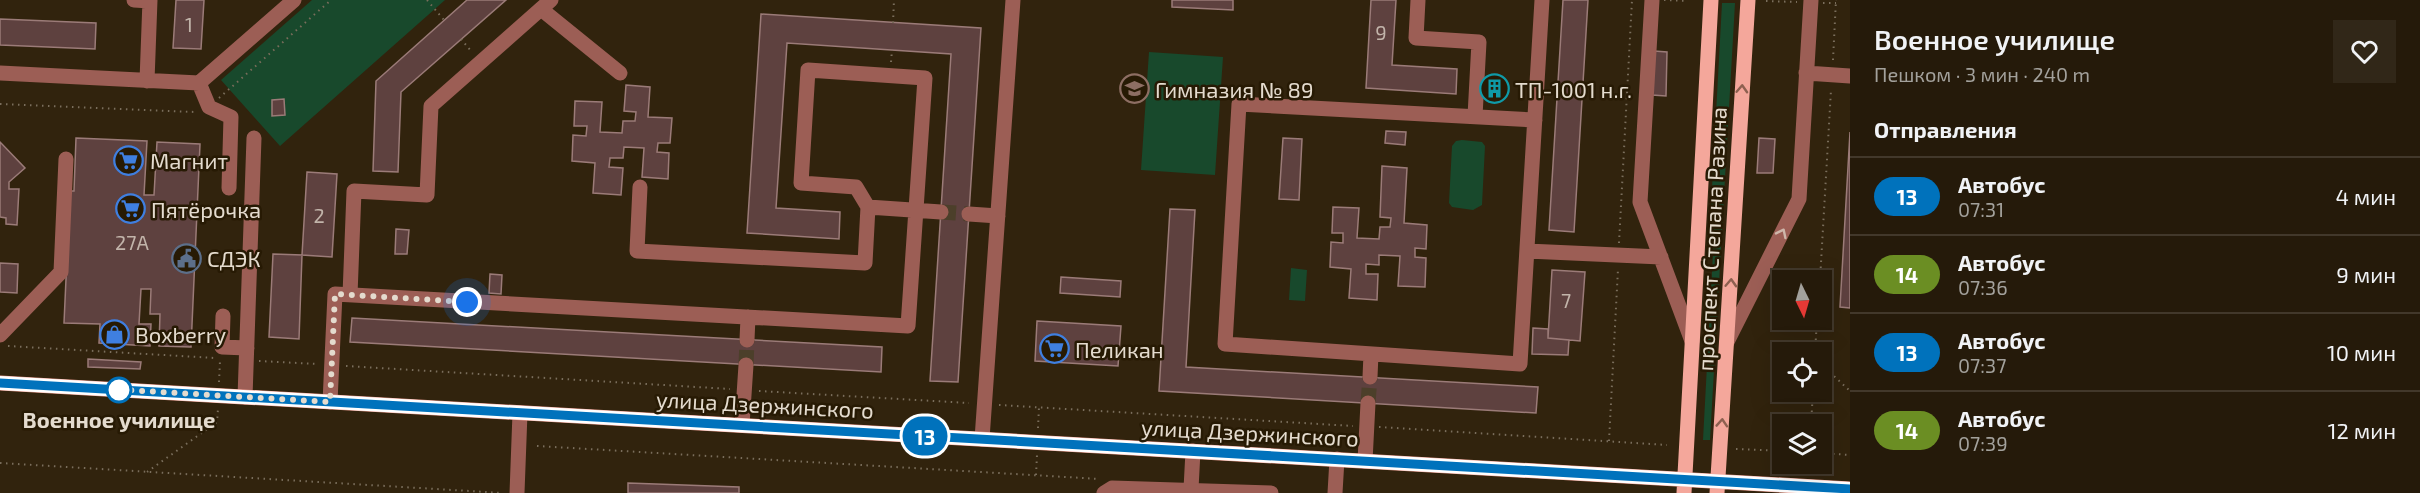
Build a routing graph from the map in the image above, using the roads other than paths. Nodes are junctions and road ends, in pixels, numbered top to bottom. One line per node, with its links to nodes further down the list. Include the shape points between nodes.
1 (134, 0): 2 (street)
2 (150, 0): 16 (street)
3 (294, 0): 17 (street)
4 (1013, 0): 28 (street)
5 (1418, 0): 18 (street, via 1416,38 1479,42)
6 (1542, 0): 19 (street)
7 (1652, 0): 30 (street, via 1640,202)
8 (1711, 0): 36 (main road, проспект Степана Разина)
9 (1748, 0): 37 (main road, проспект Степана Разина, one-way to 9)
10 (1811, 0): 13 (street)
11 (546, 4): 12 (street); 31 (street, via 431,106 427,195 354,191)
12 (620, 73)
13 (1806, 73): 15 (street); 37 (street, one-way to 13, via 1798,199)
14 (0, 74): 16 (street)
15 (1850, 76)
16 (147, 81): 17 (street)
17 (199, 82): 23 (street, via 209,107 231,117)
18 (1475, 116): 19 (street); 39 (street, via 1239,104 1225,344)
19 (1535, 120): 29 (street)
20 (254, 138): 38 (street)
21 (66, 159): 34 (street, via 61,272)
22 (640, 187): 24 (street, via 637,251 865,263)
23 (229, 188)
24 (868, 207): 25 (street); 25 (street, via 856,187 801,183 808,70 926,78)
25 (916, 211): 26 (street); 33 (street, via 908,326)
26 (941, 212)
27 (969, 214): 28 (street)
28 (998, 216): 48 (street)
29 (1527, 251): 30 (street); 39 (street, via 1521,364)
30 (1660, 257): 36 (street)
31 (350, 295): 33 (street); 44 (street, via 335,294)
32 (223, 315): 38 (street, via 222,347)
33 (748, 317): 35 (street)
34 (0, 335)
35 (747, 340)
36 (1692, 341): 53 (main road, проспект Степана Разина)
37 (1727, 342): 54 (main road, проспект Степана Разина, one-way to 37)
38 (247, 354): 43 (street)
39 (1371, 354): 41 (street)
40 (746, 365): 47 (street)
41 (1370, 377)
42 (0, 383): 43 (main road, улица Дзержинского)
43 (245, 397): 44 (main road, улица Дзержинского)
44 (330, 402): 46 (main road, улица Дзержинского)
45 (1368, 403): 51 (street)
46 (520, 412): 47 (main road, улица Дзержинского); 57 (street)
47 (742, 425): 48 (main road, улица Дзержинского)
48 (982, 439): 49 (main road, улица Дзержинского)
49 (1193, 451): 50 (main road, улица Дзержинского); 55 (street)
50 (1337, 459): 51 (main road, улица Дзержинского); 59 (street)
51 (1365, 461): 53 (main road, улица Дзержинского)
52 (1103, 486): 55 (street)
53 (1684, 486): 54 (main road, улица Дзержинского)
54 (1718, 487): 56 (main road, улица Дзержинского)
55 (1191, 489): 58 (street)
56 (1841, 490)
57 (517, 493)
58 (1271, 493)
59 (1335, 493)

